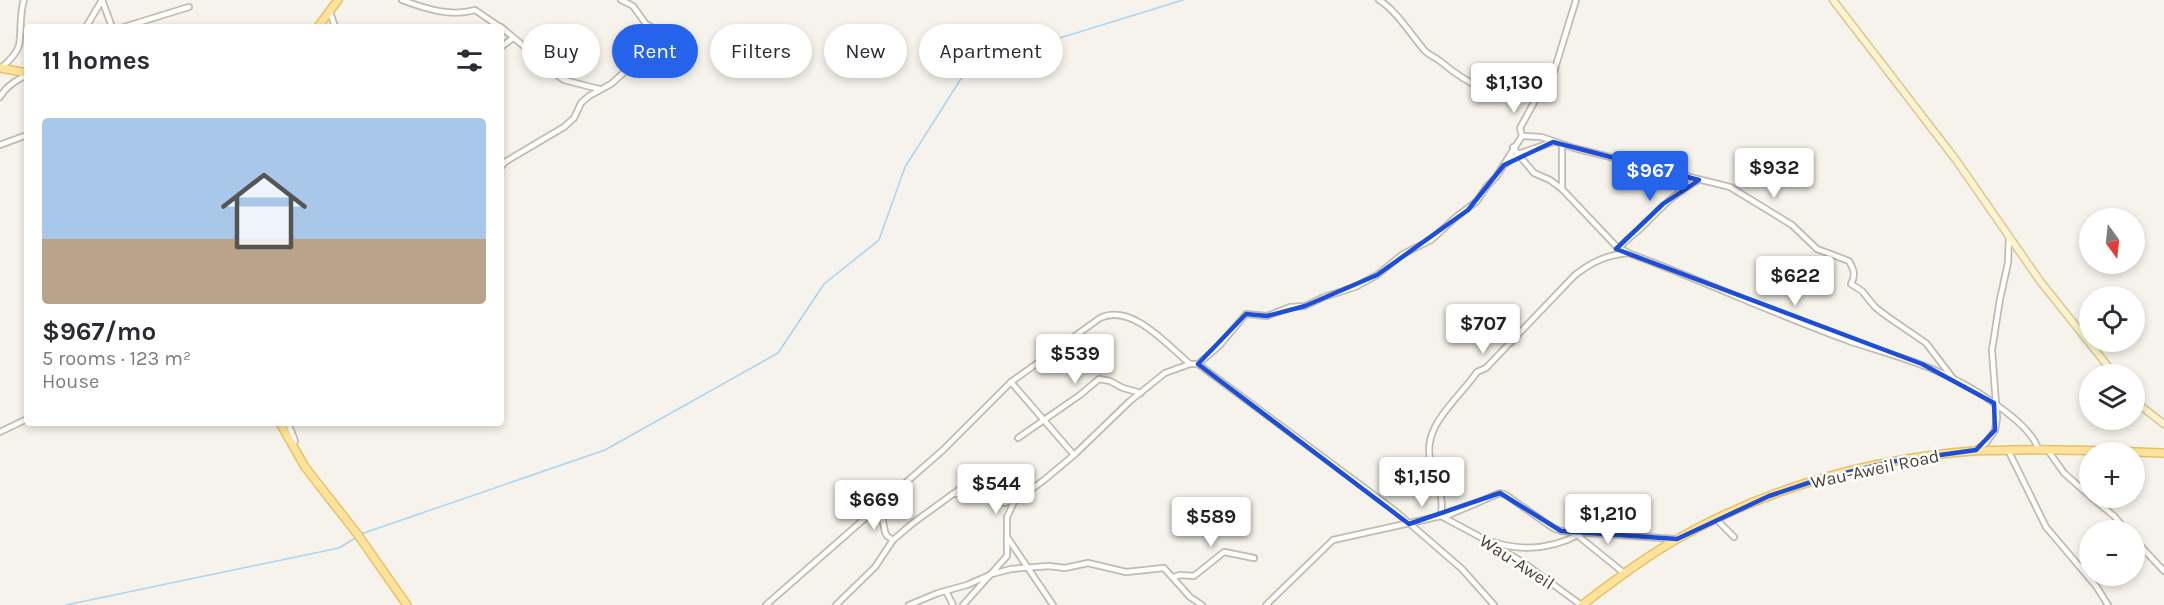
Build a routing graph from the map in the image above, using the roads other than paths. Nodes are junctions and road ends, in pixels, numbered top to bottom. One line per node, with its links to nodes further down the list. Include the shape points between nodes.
1 (24, 0): 20 (street, via 19,45)
2 (102, 0): 11 (street); 12 (street)
3 (338, 0): 10 (main road)
4 (402, 0): 16 (street, via 434,11 464,14 476,10)
5 (621, 0): 23 (street, via 633,6 646,24 670,38)
6 (1378, 0): 25 (street, via 1390,8 1427,53 1451,72 1509,98)
7 (1576, 0): 25 (street, via 1552,78)
8 (1833, 0): 37 (street)
9 (189, 7): 13 (street)
10 (330, 12): 14 (main road); 15 (street)
11 (88, 24)
12 (111, 24)
13 (134, 24)
14 (320, 24)
15 (334, 24)
16 (497, 24)
17 (504, 30): 18 (street)
18 (513, 38): 19 (street); 23 (street, via 564,80)
19 (504, 45)
20 (1, 68): 21 (main road)
21 (24, 73)
22 (24, 76): 24 (street)
23 (599, 89): 33 (street, via 580,103 574,118 564,127)
24 (0, 97)
25 (1537, 97): 26 (street, via 1520,128)
26 (1522, 135): 28 (street); 31 (street)
27 (24, 136): 29 (street)
28 (1553, 142): 30 (street); 32 (street)
29 (0, 145)
30 (1562, 145): 35 (street); 36 (street)
31 (1513, 147): 32 (street); 34 (street)
32 (1518, 154): 34 (street); 36 (street, via 1534,173)
33 (504, 163)
34 (1504, 165): 41 (street, via 1477,201 1431,240 1355,287 1267,316 1246,314)
35 (1699, 180): 38 (street, via 1663,204); 43 (street, via 1737,190 1792,225 1817,249 1849,261 1854,270 1851,284 1926,344)
36 (1562, 189): 38 (street)
37 (2009, 236): 42 (street); 46 (street, via 1992,350)
38 (1619, 248): 39 (street)
39 (1628, 253): 43 (street); 68 (street, via 1604,257 1575,275 1486,368 1477,372 1433,429 1429,455 1443,496)
40 (1190, 364): 41 (street); 44 (street, via 1146,327 1115,314 1100,318); 45 (street, via 1164,373)
41 (1198, 364): 71 (street)
42 (2106, 364)
43 (1954, 379): 46 (street)
44 (1011, 382): 49 (street); 66 (street)
45 (1140, 393): 49 (street, via 1099,379); 61 (street)
46 (1994, 403): 56 (street, via 2024,429); 58 (street, via 1995,430)
47 (2145, 409): 50 (street)
48 (24, 420): 53 (street)
49 (1045, 420): 54 (street); 61 (street)
50 (2164, 424)
51 (282, 426): 55 (main road)
52 (289, 426): 55 (street, via 296,441)
53 (0, 432)
54 (1018, 438)
55 (292, 447): 86 (main road)
56 (2038, 449): 57 (main road, Wau-Aweil Road); 59 (main road, Wau-Aweil Road)
57 (2047, 449): 60 (main road, Wau-Aweil Road); 63 (street)
58 (1976, 450): 59 (main road, Wau-Aweil Road); 69 (main road, Wau-Aweil Road, via 1853,469 1769,496)
59 (2008, 450): 97 (street, via 2046,527 2096,585)
60 (2164, 453)
61 (1074, 455): 65 (street)
62 (968, 483): 64 (street)
63 (2079, 486)
64 (955, 494): 65 (street, via 969,491 999,503); 77 (street)
65 (1015, 500): 73 (street, via 1007,516)
66 (880, 506): 77 (street, via 885,532); 87 (street)
67 (2104, 508): 70 (street)
68 (1443, 517): 71 (street); 72 (street, via 1500,493 1553,528); 75 (street, Wau-Aweil)
69 (1716, 519): 74 (street); 76 (main road, Wau-Aweil Road)
70 (2117, 520)
71 (1409, 524): 94 (street, via 1333,540); 95 (street, via 1462,569)
72 (1579, 534): 75 (street, via 1533,549); 76 (street); 82 (street)
73 (1007, 537): 80 (street); 83 (street, via 1007,556)
74 (1734, 537)
75 (1482, 538): 96 (street, Wau-Aweil)
76 (1677, 539): 82 (main road, Wau-Aweil Road)
77 (893, 540): 88 (street, via 875,567)
78 (2145, 551): 81 (street)
79 (1254, 558): 84 (street, via 1224,552 1194,576)
80 (1029, 568): 83 (street); 84 (street, via 1065,568 1088,563 1126,572 1164,568); 92 (street)
81 (2164, 571)
82 (1624, 573): 96 (main road, Wau-Aweil Road)
83 (992, 574): 85 (street); 91 (street)
84 (1174, 577): 93 (street)
85 (946, 591): 89 (street); 90 (street)
86 (407, 605)
87 (766, 605)
88 (836, 605)
89 (909, 605)
90 (953, 605)
91 (963, 605)
92 (1053, 605)
93 (1202, 605)
94 (1266, 605)
95 (1494, 605)
96 (1581, 605)
97 (2108, 605)

